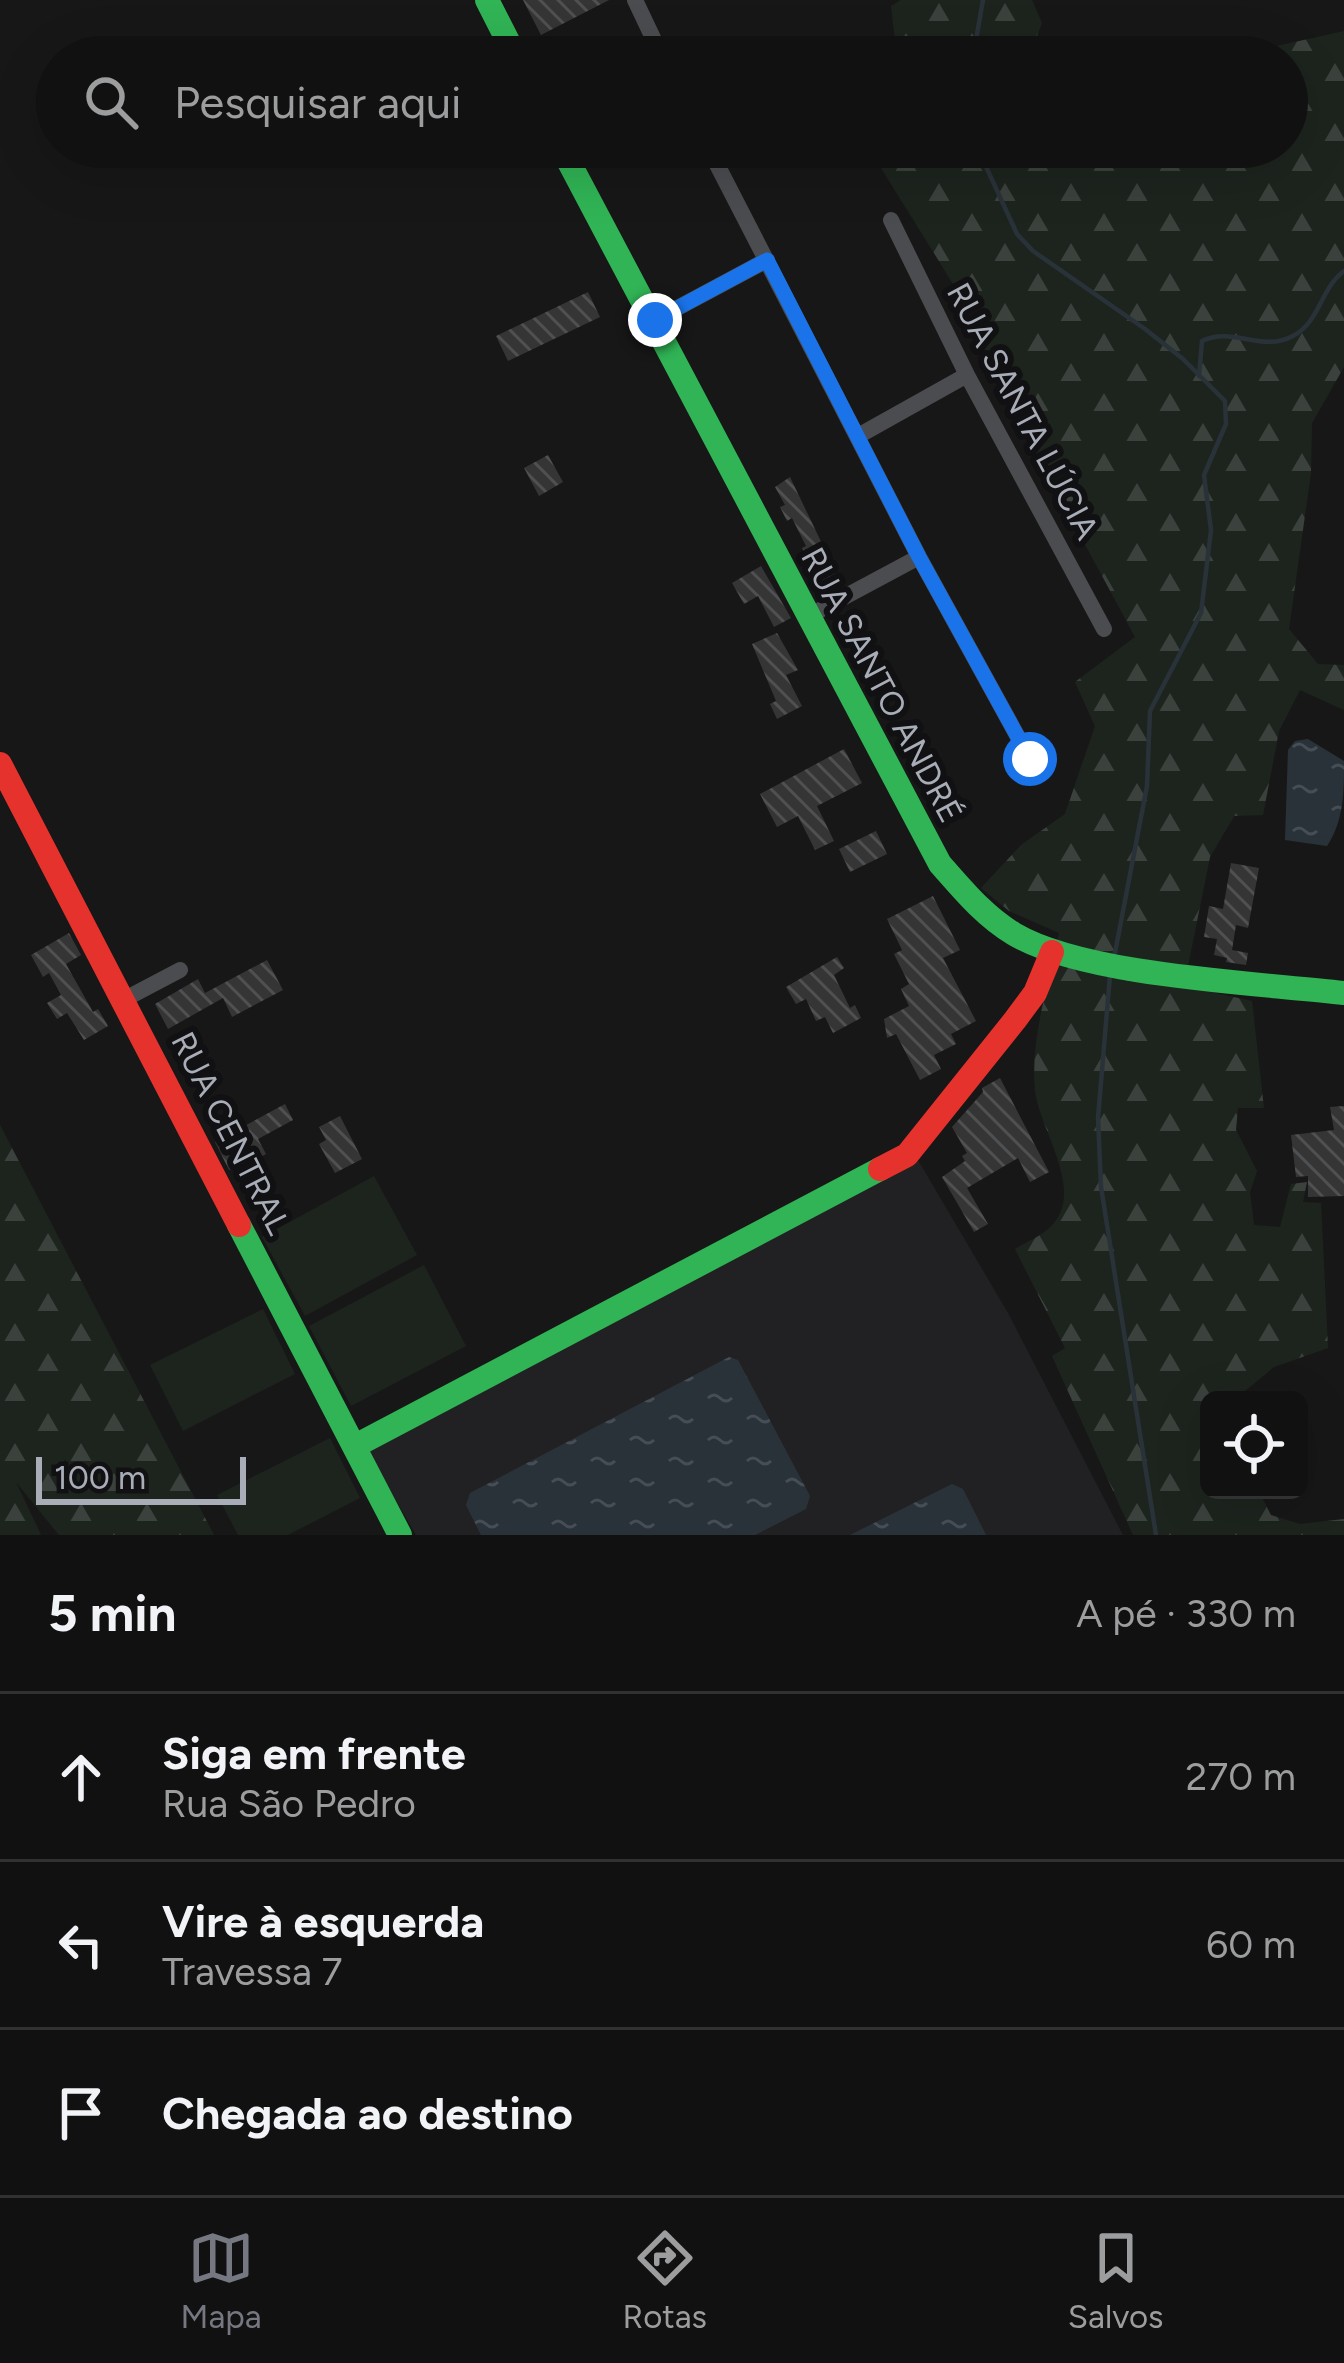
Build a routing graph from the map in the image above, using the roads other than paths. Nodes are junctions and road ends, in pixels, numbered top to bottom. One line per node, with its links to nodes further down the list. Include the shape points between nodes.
1 (488, 0): 3 (street)
2 (635, 0): 4 (street)
3 (499, 36)
4 (652, 36)
5 (572, 168): 9 (street, RUA SANTO ANDRÉ)
6 (720, 168): 8 (street)
7 (891, 220): 10 (street, RUA SANTA LÚCIA)
8 (767, 260): 9 (street); 11 (street)
9 (655, 320): 13 (street, RUA SANTO ANDRÉ)
10 (968, 375): 11 (street); 14 (street, RUA SANTA LÚCIA)
11 (858, 436): 12 (street)
12 (919, 557): 13 (street); 15 (street)
13 (807, 617): 17 (street, RUA SANTO ANDRÉ, via 940,864 981,911)
14 (1104, 629)
15 (1030, 759)
16 (0, 764): 20 (street, RUA CENTRAL)
17 (1052, 952): 19 (street, RUA SANTO ANDRÉ); 21 (street, via 1015,1021 907,1156)
18 (180, 970): 20 (street)
19 (1344, 993)
20 (125, 999): 21 (street, RUA CENTRAL)
21 (355, 1446): 22 (street, RUA CENTRAL)
22 (400, 1535)

